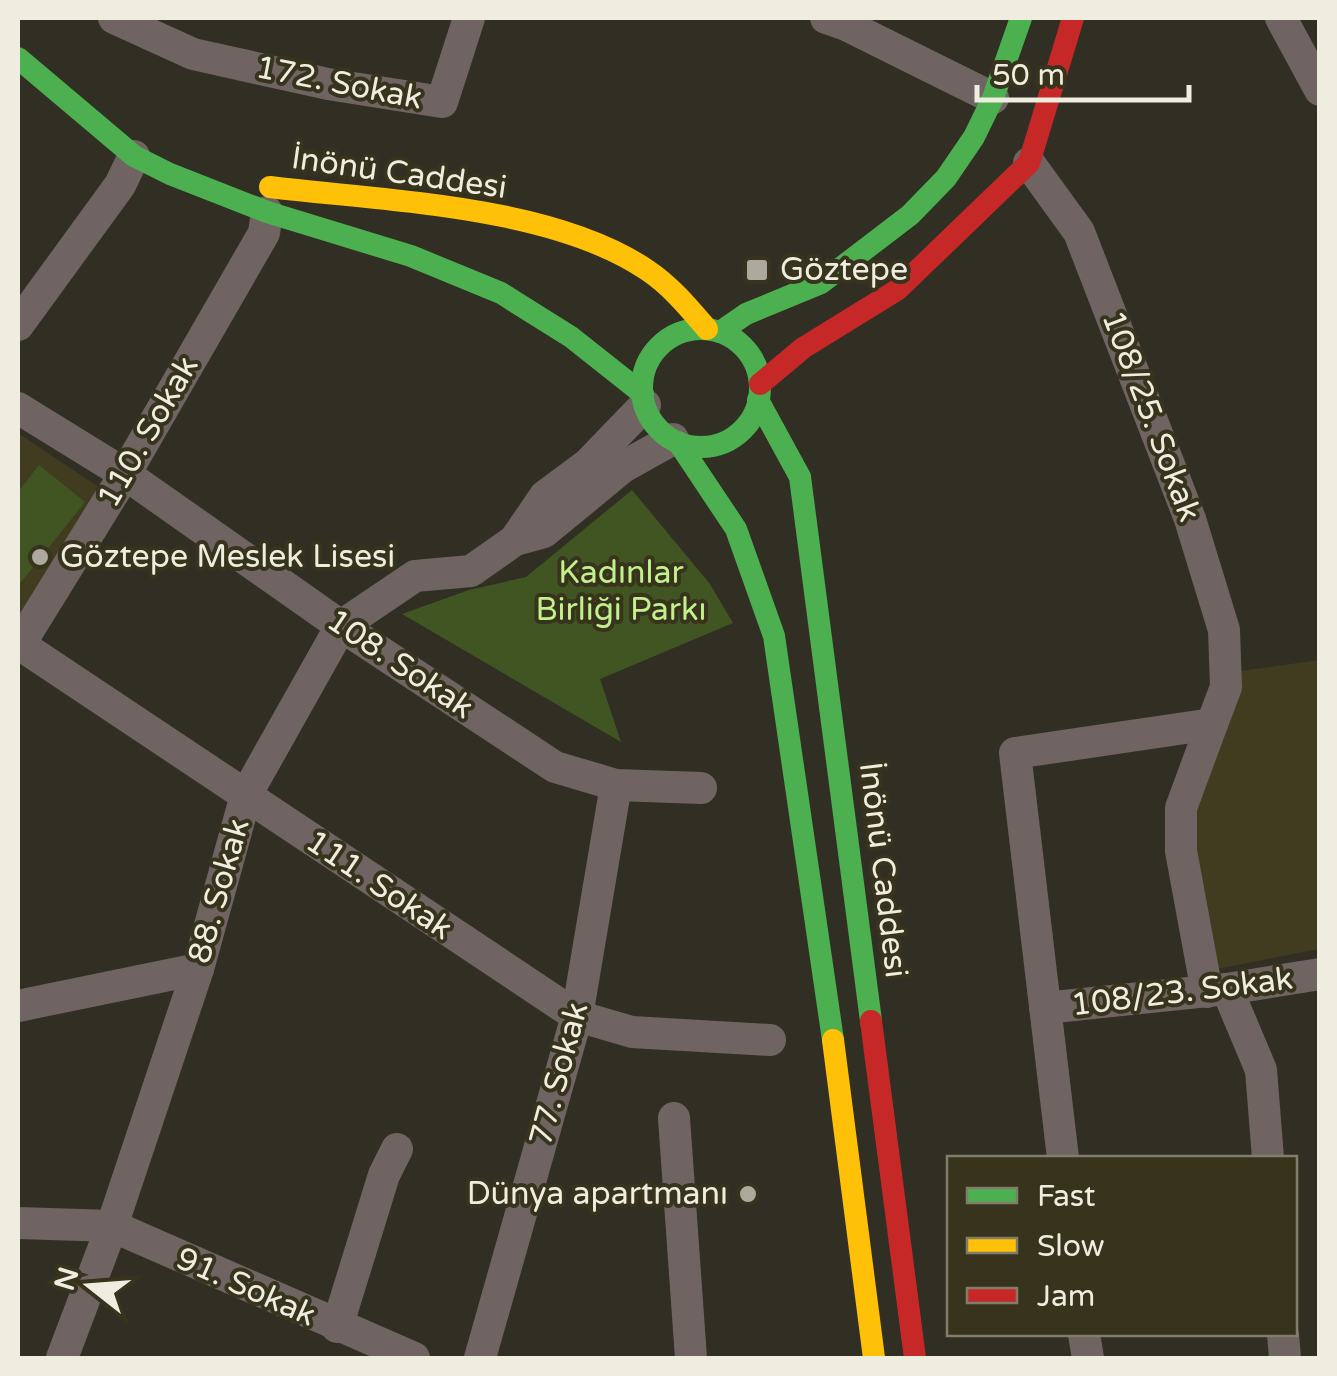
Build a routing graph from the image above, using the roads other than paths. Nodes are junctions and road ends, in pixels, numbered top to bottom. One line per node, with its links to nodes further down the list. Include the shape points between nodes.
1 (114, 18): 7 (street, 172. Sokak)
2 (469, 18): 7 (street, 172. Sokak, via 442,102 194,54)
3 (826, 18): 10 (street)
4 (1022, 18): 10 (main road)
5 (1073, 18): 12 (main road)
6 (1281, 18): 9 (street)
7 (154, 27)
8 (18, 58): 11 (main road, İnönü Caddesi)
9 (1320, 90)
10 (993, 98): 16 (main road, via 946,178 910,215 821,283)
11 (134, 156): 13 (main road, İnönü Caddesi); 15 (street)
12 (1029, 163): 17 (main road, via 898,290 802,348); 25 (street, 108/25. Sokak, via 1079,232 1190,518 1224,630 1226,687)
13 (170, 174): 14 (main road, İnönü Caddesi); 16 (main road, İnönü Caddesi, via 493,215 576,238 635,262)
14 (267, 212): 18 (main road, İnönü Caddesi, via 410,256 502,293 571,338); 21 (street, 110. Sokak, via 264,234)
15 (18, 325)
16 (713, 330): 17 (main road, via 744,346 754,360); 18 (main road, via 676,334 660,345 648,361)
17 (759, 392): 20 (main road, via 745,427 731,438 714,446); 48 (main road, İnönü Caddesi, via 800,477)
18 (644, 399): 20 (main road, via 655,425); 22 (street, 88. Sokak, via 588,464 544,496)
19 (18, 408): 21 (street, 108. Sokak)
20 (676, 441): 22 (street, 88. Sokak, via 623,467 544,532); 47 (main road, via 736,529 774,636)
21 (125, 474): 23 (street, 108. Sokak); 24 (street, 110. Sokak)
22 (515, 540): 23 (street, 88. Sokak, via 471,570 416,576)
23 (342, 626): 26 (street, 108. Sokak, via 555,767); 28 (street, 88. Sokak)
24 (18, 646): 28 (street, 111. Sokak)
25 (1212, 724): 31 (street, via 1181,808 1181,851); 33 (street, via 1015,753)
26 (616, 785): 27 (street, 108. Sokak); 34 (street, 77. Sokak)
27 (701, 788)
28 (246, 795): 29 (street, 88. Sokak); 34 (street, 111. Sokak)
29 (198, 969): 32 (street); 41 (street, 88. Sokak)
30 (1320, 974): 31 (street, 108/23. Sokak)
31 (1217, 990): 33 (street, 108/23. Sokak); 39 (street, via 1261,1070)
32 (18, 1006)
33 (1045, 1008): 38 (street)
34 (576, 1016): 35 (street, 111. Sokak, via 632,1032); 45 (street, 77. Sokak)
35 (770, 1040)
36 (674, 1118): 46 (street)
37 (397, 1149): 42 (street)
38 (1063, 1156)
39 (1268, 1156)
40 (18, 1222): 41 (street, 91. Sokak)
41 (112, 1226): 42 (street, 91. Sokak); 43 (street, 88. Sokak)
42 (337, 1327): 44 (street, 91. Sokak)
43 (62, 1358)
44 (414, 1358)
45 (480, 1358)
46 (691, 1358)
47 (874, 1358)
48 (915, 1358)

